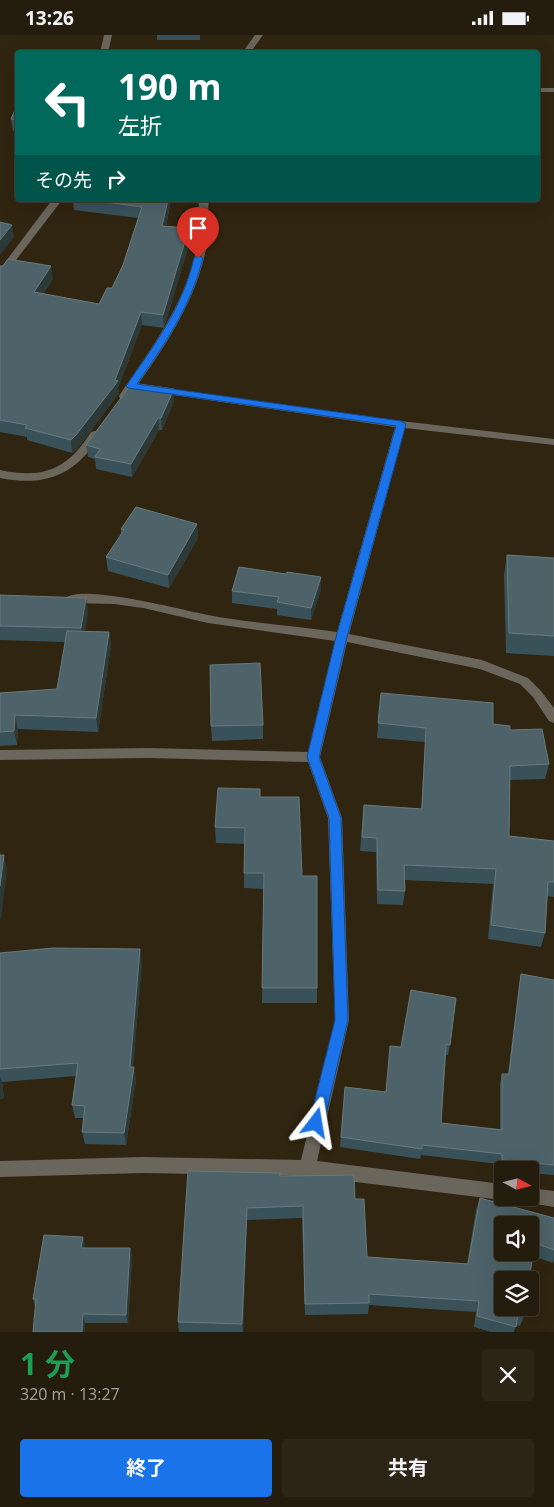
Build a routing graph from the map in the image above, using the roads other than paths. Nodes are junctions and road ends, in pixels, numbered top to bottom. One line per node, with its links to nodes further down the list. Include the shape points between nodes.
1 (108, 35): 3 (street)
2 (259, 35): 4 (street)
3 (105, 50)
4 (248, 50)
5 (540, 90): 6 (street)
6 (554, 90)
7 (55, 202): 9 (street)
8 (204, 202): 10 (street, via 203,239 194,277)
9 (0, 275)
10 (141, 387): 11 (street); 12 (street)
11 (120, 401)
12 (401, 424): 14 (street); 17 (street)
13 (102, 425): 15 (street, via 70,465 31,477)
14 (554, 442)
15 (0, 475)
16 (55, 599): 17 (street, via 100,599 143,604 208,619)
17 (342, 637): 18 (street, via 482,665 524,681 537,693); 20 (street)
18 (554, 718)
19 (0, 755): 20 (street, via 149,753)
20 (313, 757): 21 (street, via 335,818 342,1020)
21 (307, 1168): 22 (street, via 143,1165); 23 (street)
22 (0, 1169)
23 (494, 1191)
24 (539, 1197): 25 (street)
25 (554, 1199)

